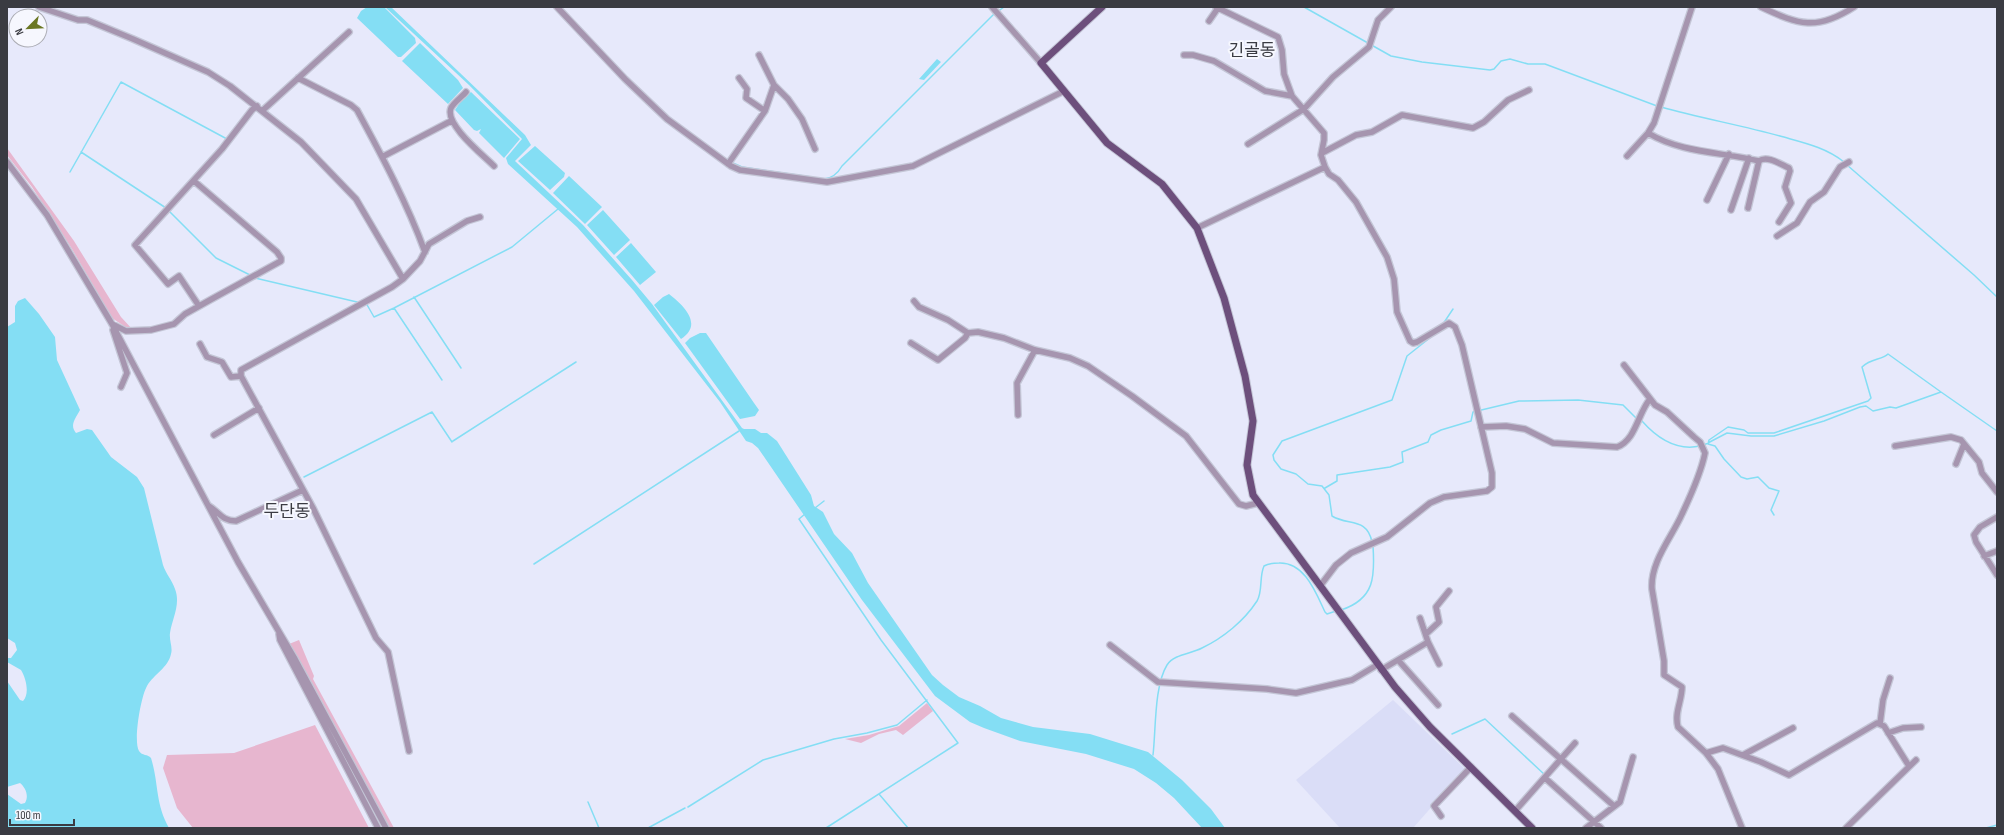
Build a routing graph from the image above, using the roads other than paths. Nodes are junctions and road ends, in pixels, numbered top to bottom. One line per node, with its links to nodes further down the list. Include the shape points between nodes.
1 (39, 7): 22 (street, via 78,20 87,20 208,72)
2 (556, 7): 38 (street, via 667,119)
3 (992, 7): 14 (street)
4 (1102, 7): 14 (main road)
5 (1217, 7): 10 (street); 21 (street, via 1278,37 1284,74)
6 (1391, 7): 23 (street, via 1378,20 1369,47 1333,77)
7 (1692, 7): 27 (street, via 1668,86)
8 (1761, 7): 9 (street, via 1790,20 1805,23 1829,21)
9 (1854, 7)
10 (1209, 21)
11 (349, 32): 15 (street)
12 (759, 55): 17 (street)
13 (1184, 55): 21 (street, via 1214,61 1265,91)
14 (1041, 63): 19 (main road)
15 (298, 78): 25 (street); 33 (street, via 357,110)
16 (739, 78): 24 (street, via 747,89 746,98)
17 (774, 85): 24 (street); 29 (street, via 802,119)
18 (1529, 90): 30 (street, via 1508,100 1484,122 1473,128 1402,115 1372,132 1356,135)
19 (1064, 91): 38 (street, via 913,166 827,182 740,170); 47 (main road, via 1107,143 1162,184)
20 (466, 92): 26 (street, via 452,107)
21 (1292, 96): 23 (street)
22 (257, 106): 25 (street); 41 (street)
23 (1304, 109): 28 (street); 30 (street, via 1324,133)
24 (765, 110): 38 (street)
25 (262, 111): 50 (street, via 301,142 356,198)
26 (451, 121): 33 (street); 39 (street)
27 (1648, 133): 31 (street, via 1682,148); 32 (street)
28 (1248, 144)
29 (815, 149)
30 (1322, 152): 40 (street)
31 (1729, 154): 34 (street); 42 (street)
32 (1627, 156)
33 (382, 157): 49 (street)
34 (1749, 158): 35 (street); 44 (street)
35 (1759, 161): 43 (street); 46 (street, via 1767,158 1789,168 1790,171 1785,187 1790,206)
36 (7, 162): 53 (street, via 47,215)
37 (1849, 162): 48 (street, via 1840,167 1824,192 1810,202 1797,223)
38 (728, 164)
39 (494, 166)
40 (1325, 168): 47 (street); 64 (street, via 1356,202 1387,257 1394,279 1397,312 1410,341 1417,342 1449,322 1455,327 1462,345)
41 (194, 181): 52 (street, via 135,245 168,284 179,276); 52 (street, via 282,259 279,263)
42 (1707, 200)
43 (1748, 208)
44 (1731, 210)
45 (480, 217): 49 (street, via 467,220 429,244)
46 (1779, 222)
47 (1197, 228): 71 (main road, via 1224,298 1245,376 1253,421 1247,465 1253,495)
48 (1777, 236)
49 (425, 252): 50 (street)
50 (403, 279): 59 (street, via 247,366 241,370)
51 (914, 301): 54 (street, via 919,307 948,320)
52 (199, 306): 53 (street, via 168,326 126,331)
53 (112, 324): 60 (street, via 114,338 127,373); 72 (street)
54 (968, 333): 55 (street, via 938,360); 57 (street, via 978,332 1004,338)
55 (911, 343)
56 (200, 344): 59 (street, via 207,357 222,362 231,377)
57 (1035, 350): 63 (street, via 1017,383); 71 (street, via 1070,358 1088,366 1132,396 1186,436 1239,504 1246,506)
58 (1624, 365): 61 (street)
59 (241, 376): 62 (street)
60 (121, 387)
61 (1650, 399): 64 (street, via 1638,424 1623,444 1617,447 1569,445 1544,440 1525,429 1506,426); 96 (street, via 1700,442 1705,453 1682,514 1664,547 1651,583 1664,675 1682,687 1676,715 1678,727)
62 (259, 408): 65 (street); 69 (street)
63 (1018, 415)
64 (1481, 427): 77 (street, via 1492,487 1487,491 1444,497 1430,503 1387,537 1351,553 1336,566)
65 (214, 435)
66 (1964, 444): 67 (street, via 1961,440 1951,437); 68 (street); 70 (street, via 1979,462 1982,472)
67 (1895, 446)
68 (1956, 464)
69 (303, 490): 72 (street, via 236,521 221,518); 95 (street, via 376,638 388,652)
70 (1997, 492)
71 (1258, 503): 77 (main road)
72 (207, 505): 80 (street, via 248,582)
73 (1997, 517): 75 (street, via 1980,527 1974,535)
74 (1997, 551): 75 (street)
75 (1984, 556): 76 (street)
76 (1997, 575)
77 (1320, 586): 86 (main road)
78 (1450, 591): 81 (street, via 1436,607 1439,622)
79 (1420, 618): 81 (street)
80 (278, 630): 109 (street, via 280,640); 110 (street)
81 (1426, 634): 82 (street)
82 (1428, 642): 84 (street); 85 (street)
83 (1110, 645): 86 (street, via 1158,682 1296,693 1352,680)
84 (1398, 660): 86 (street); 88 (street)
85 (1439, 664)
86 (1379, 667): 102 (main road, via 1430,726)
87 (1890, 678): 90 (street, via 1883,700)
88 (1438, 705)
89 (1512, 716): 99 (street)
90 (1880, 724): 93 (street); 97 (street, via 1872,725 1789,775)
91 (1793, 728): 97 (street)
92 (1921, 728): 93 (street, via 1903,728)
93 (1888, 733): 101 (street)
94 (1575, 743): 99 (street)
95 (409, 751)
96 (1706, 753): 97 (street, via 1723,748); 113 (street, via 1718,770)
97 (1743, 755)
98 (1633, 757): 104 (street, via 1620,802)
99 (1561, 759): 103 (street); 104 (street)
100 (1916, 760): 101 (street)
101 (1910, 766): 114 (street)
102 (1471, 767): 105 (main road); 106 (street, via 1434,806)
103 (1545, 778): 105 (street); 107 (street)
104 (1614, 806): 107 (street)
105 (1515, 811): 108 (main road)
106 (1441, 816)
107 (1594, 822): 111 (street); 112 (street)
108 (1529, 827)
109 (378, 828)
110 (386, 828)
111 (1586, 828)
112 (1601, 828)
113 (1742, 828)
114 (1846, 828)

